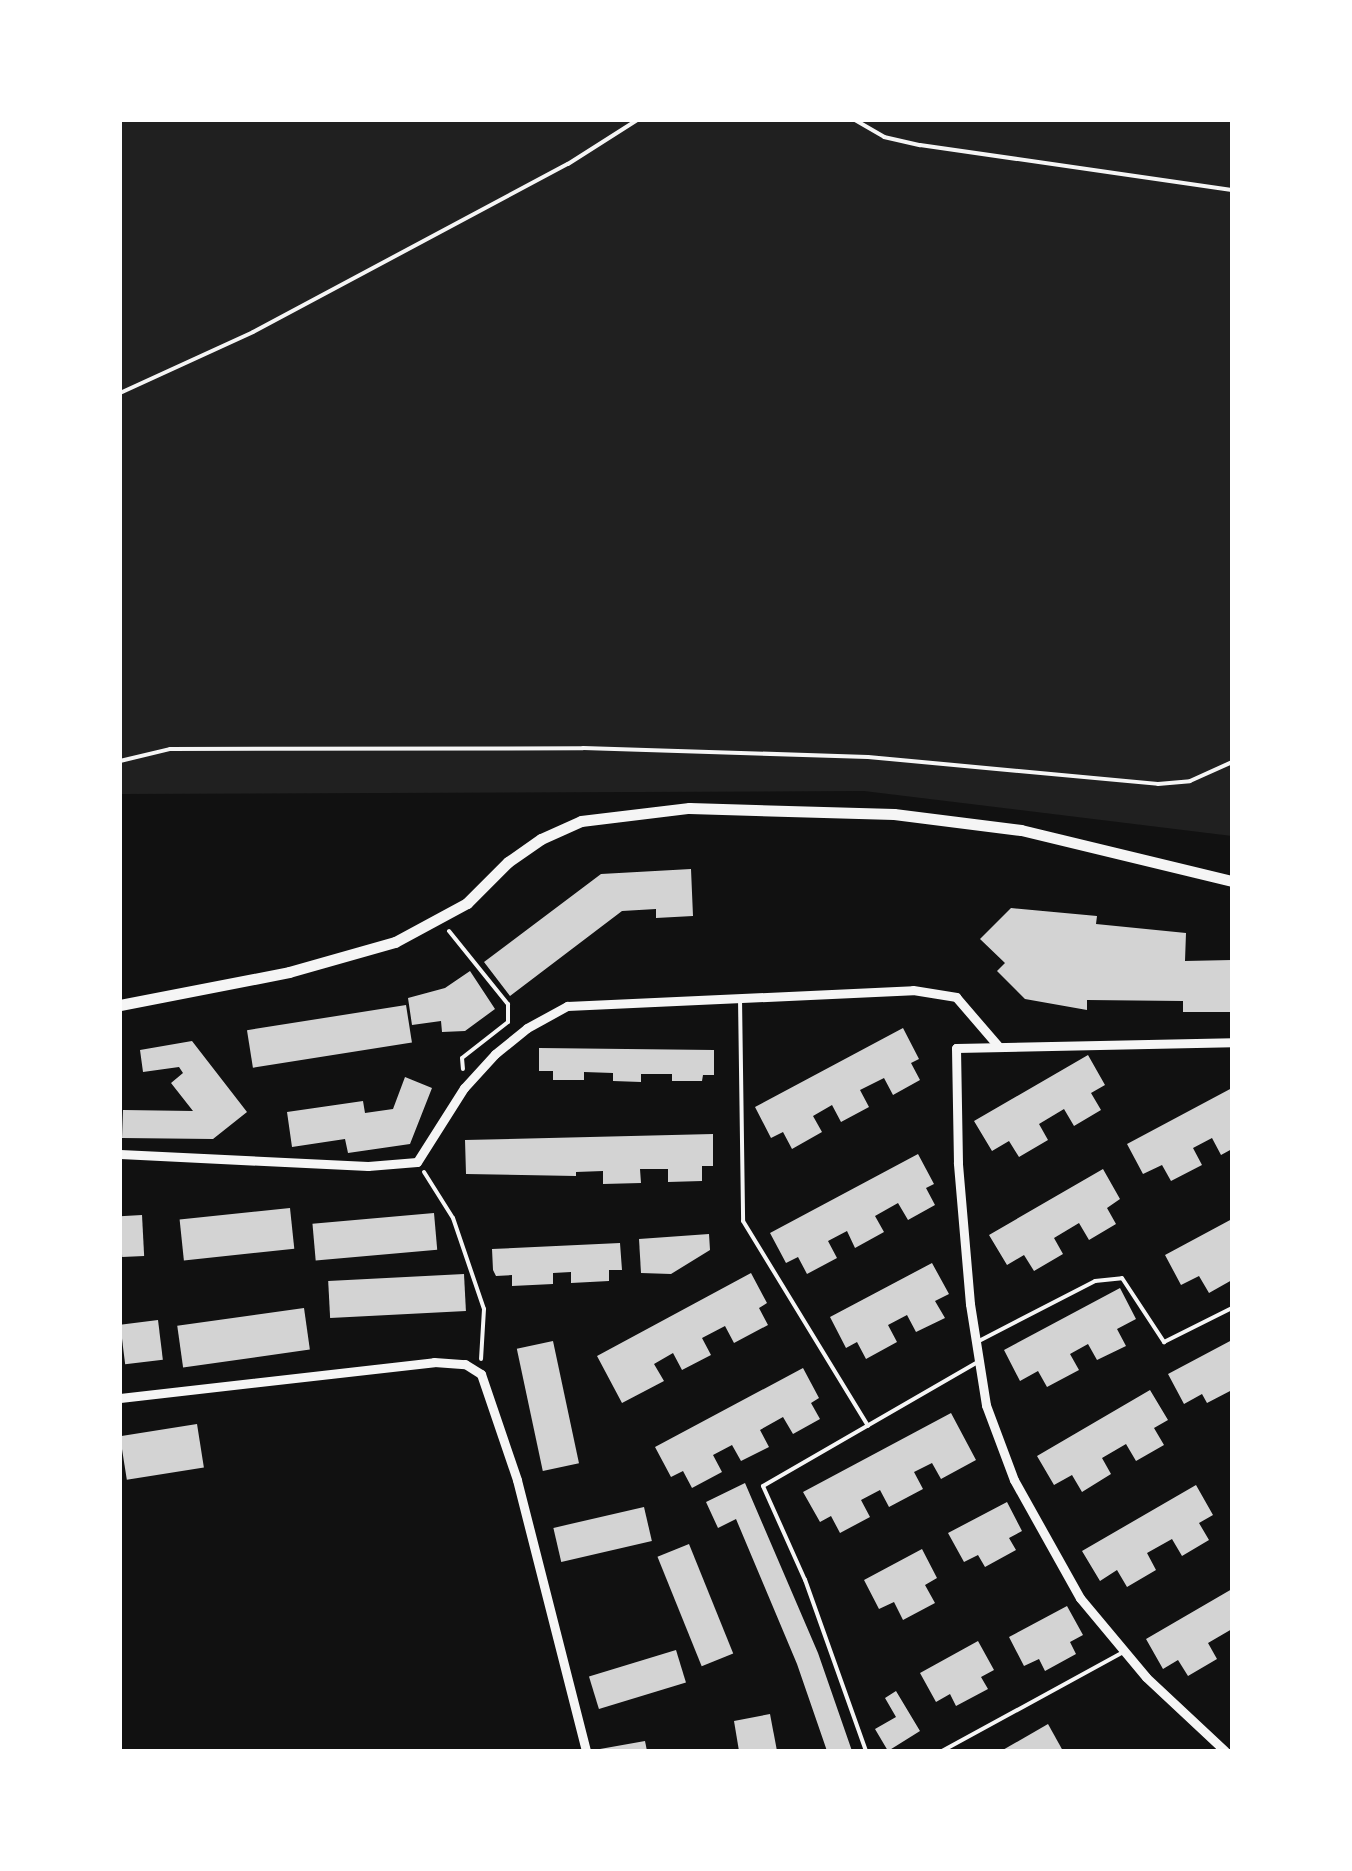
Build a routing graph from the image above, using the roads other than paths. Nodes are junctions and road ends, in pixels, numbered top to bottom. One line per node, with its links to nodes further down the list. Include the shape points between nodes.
1 (636, 120): 4 (lane, via 568,164 253,332)
2 (855, 120): 3 (lane, via 884,137 920,145)
3 (1232, 190)
4 (120, 394)
5 (1232, 881): 7 (street, via 1022,830 894,814 689,808 581,821 541,839 467,903 395,942 289,972)
6 (740, 998): 9 (street, via 912,990 956,996); 10 (street, via 567,1006 527,1028 464,1088 417,1162 368,1166); 15 (lane, via 743,1221)
7 (120, 1005)
8 (1232, 1042): 9 (street)
9 (999, 1047): 12 (street, via 956,1048 958,1163)
10 (120, 1154)
11 (1232, 1308): 12 (lane, via 1164,1342 1122,1278 1095,1282)
12 (977, 1342): 13 (street)
13 (980, 1361): 15 (lane); 16 (street, via 986,1405 1014,1480 1080,1598)
14 (120, 1398): 17 (street, via 434,1362 465,1364 481,1374 517,1480)
15 (868, 1426): 18 (lane, via 763,1486 805,1580)
16 (1124, 1651): 19 (lane); 20 (street)
17 (586, 1751)
18 (866, 1751)
19 (942, 1751)
20 (1224, 1751)

